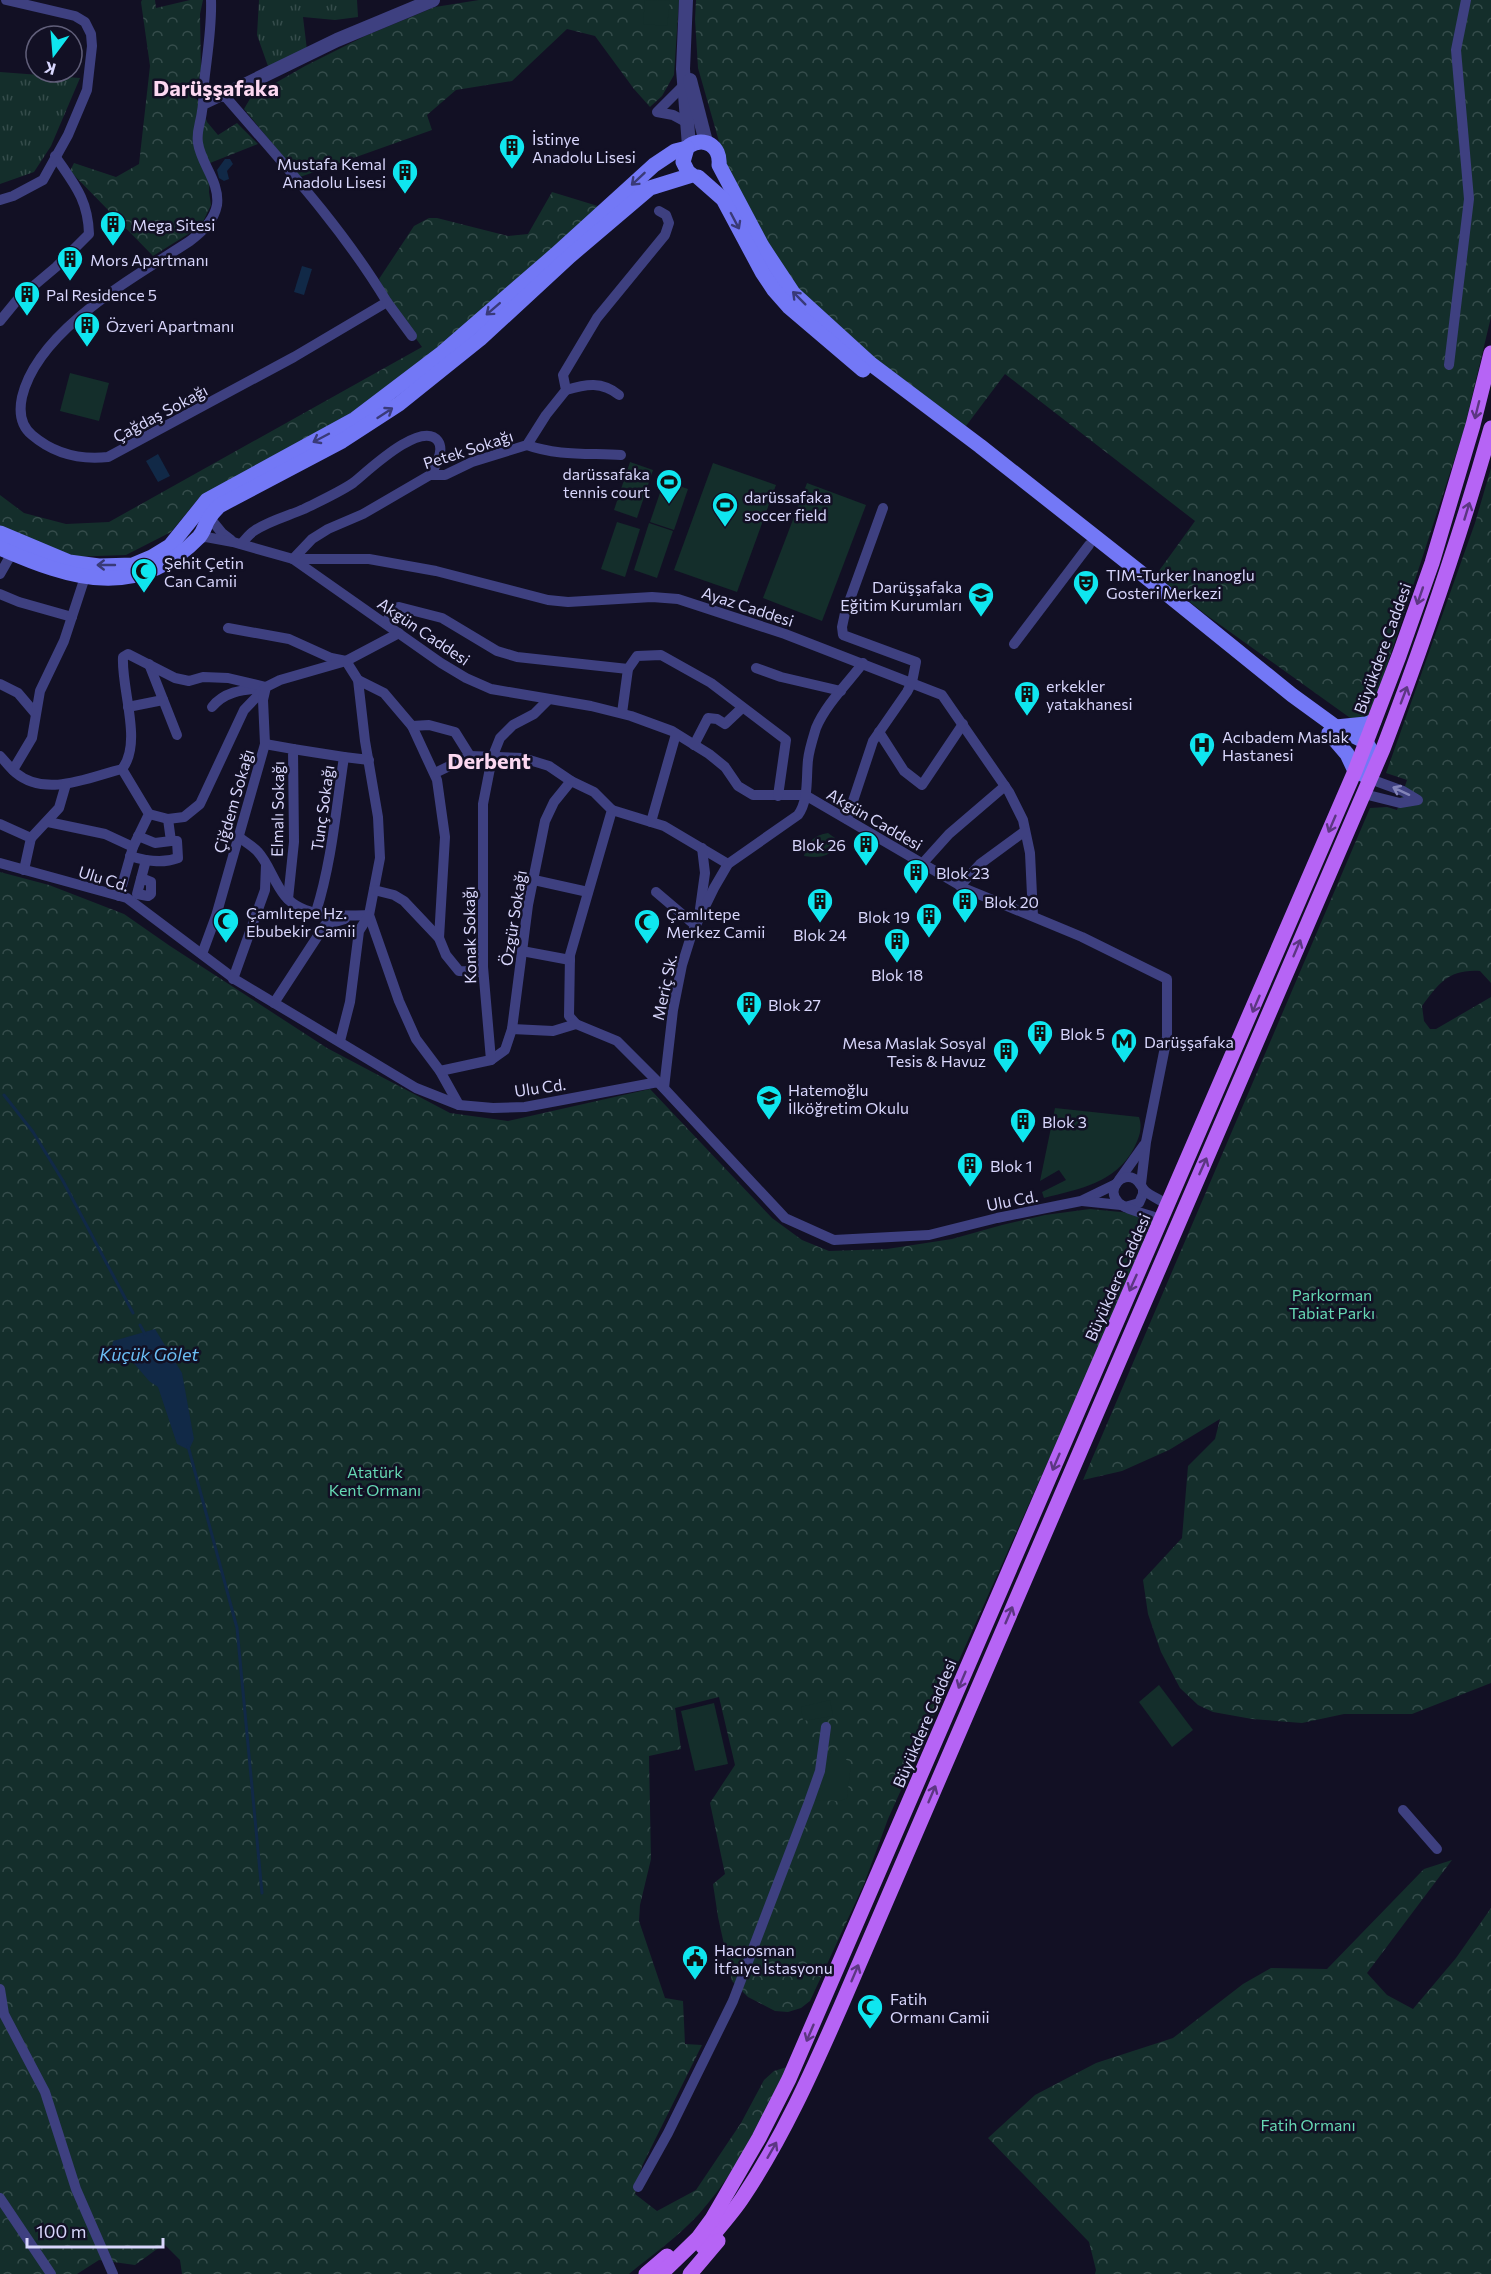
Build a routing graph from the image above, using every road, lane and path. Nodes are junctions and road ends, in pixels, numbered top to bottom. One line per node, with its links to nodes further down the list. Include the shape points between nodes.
1 (6, 0): 13 (street, via 75,16 85,22 91,34 87,90)
2 (212, 0): 9 (street, Çağdaş Sokağı)
3 (433, 0): 8 (street, via 337,40)
4 (686, 0): 6 (street)
5 (1466, 0): 22 (street, via 1456,50 1468,219)
6 (684, 61): 7 (street); 11 (street)
7 (684, 85): 10 (street); 10 (street, via 657,112)
8 (224, 95): 9 (street); 18 (street, via 301,185)
9 (203, 105): 18 (street, Çağdaş Sokağı, via 198,144 216,190 217,206 206,228 80,316 55,339 24,388 20,408 28,432 45,446 72,456 108,457)
10 (686, 122): 12 (street)
11 (706, 142): 12 (main road); 14 (main road, via 718,153)
12 (688, 147): 15 (main road, via 683,162); 31 (main road, one-way to 31, via 654,165 442,353 355,419 207,500)
13 (55, 156): 16 (street, via 43,180); 19 (street, via 82,196 89,234 18,298)
14 (719, 165): 15 (main road, via 708,176); 23 (main road, one-way to 14, via 794,294 762,246)
15 (695, 176): 23 (main road, one-way to 23, via 723,200 762,272 789,307); 32 (main road, one-way to 15, via 219,506 342,441 399,404 480,339 650,188)
16 (0, 200)
17 (659, 211): 24 (street, via 666,215 669,224 665,235 597,318 562,375)
18 (387, 302): 20 (street)
19 (0, 321)
20 (412, 336)
21 (1491, 353): 63 (main road, Büyükdere Caddesi, one-way to 63, via 1432,563)
22 (1449, 365)
23 (894, 388): 35 (main road); 66 (main road, via 1146,577)
24 (566, 390): 25 (street, via 584,384 599,385 610,387); 27 (street, Petek Sokağı)
25 (619, 395)
26 (1491, 428): 73 (main road, Büyükdere Caddesi, one-way to 26, via 1412,674)
27 (527, 445): 28 (street, via 564,453); 29 (street, Petek Sokağı, via 445,475)
28 (621, 455)
29 (430, 475): 34 (street, via 440,448 432,437 423,437 389,452 352,483 254,530); 37 (street, Petek Sokağı, via 363,514 328,529)
30 (883, 508): 52 (street, via 842,627 843,635 916,662)
31 (189, 521): 32 (street, Akgün Caddesi); 33 (main road, one-way to 33, via 170,546 133,565 69,562)
32 (203, 529): 34 (street, Akgün Caddesi, via 222,533); 34 (street, Akgün Caddesi, via 206,537); 39 (main road, via 180,553 148,573 113,579)
33 (0, 533)
34 (237, 543): 37 (street, Akgün Caddesi)
35 (1089, 545): 45 (street); 66 (main road, via 1295,708)
36 (6, 550): 38 (street); 39 (main road)
37 (293, 559): 42 (street, Akgün Caddesi); 47 (street, Ayaz Caddesi, via 369,559 568,602 678,599)
38 (0, 574)
39 (85, 577): 41 (street)
40 (0, 594): 41 (street)
41 (72, 617): 61 (street)
42 (385, 623): 44 (street, Akgün Caddesi); 50 (street, via 399,606 442,618 497,651 517,657)
43 (228, 628): 46 (street, via 289,639)
44 (399, 633): 46 (street); 56 (street, Akgün Caddesi, via 466,678 491,689)
45 (1014, 644)
46 (346, 661): 51 (street); 54 (street)
47 (863, 663): 52 (street, Ayaz Caddesi); 55 (street)
48 (149, 664): 54 (street, via 189,681 228,678); 57 (street); 58 (street, via 128,654 123,657)
49 (756, 668): 55 (street)
50 (628, 669): 60 (street, via 637,656 661,655 711,683); 62 (street)
51 (358, 680): 65 (street, via 384,693); 78 (street)
52 (912, 682): 64 (street, Ayaz Caddesi, via 942,695); 67 (street)
53 (0, 684): 61 (street, via 18,693)
54 (266, 687): 59 (street, via 236,691 219,698); 70 (street, Çiğdem Sokağı); 92 (street, via 244,710 200,804 184,817)
55 (841, 691): 87 (street, via 817,727 808,757)
56 (548, 699): 62 (street, Akgün Caddesi); 77 (street, Konak Sokağı, via 500,738)
57 (163, 700): 58 (street); 69 (street)
58 (128, 707): 79 (street, via 131,744 128,762)
59 (212, 707)
60 (742, 708): 71 (street, via 725,724 708,718); 88 (street, via 786,740)
61 (35, 712): 80 (street, via 32,738)
62 (622, 713): 68 (street, Akgün Caddesi)
63 (1374, 721): 66 (main road); 73 (main road, Büyükdere Caddesi)
64 (963, 724): 67 (street, via 922,785 904,771); 86 (street, Ayaz Caddesi)
65 (411, 726): 75 (street, via 429,725 455,732); 82 (street)
66 (1333, 730): 73 (main road); 81 (main road)
67 (879, 732): 93 (street)
68 (676, 734): 71 (street, Akgün Caddesi); 95 (street)
69 (177, 735)
70 (265, 744): 72 (street, Elmalı Sokağı); 99 (street, Çiğdem Sokağı)
71 (694, 745): 88 (street, Akgün Caddesi, via 725,767 738,786 753,795)
72 (293, 749): 76 (street, Tunç Sokağı); 117 (street, Elmalı Sokağı, via 294,842)
73 (1371, 749): 81 (main road, Büyükdere Caddesi); 83 (main road, Büyükdere Caddesi); 89 (main road, via 1358,790)
74 (0, 756): 80 (street)
75 (470, 756): 77 (street); 82 (street)
76 (344, 757): 78 (street); 118 (street, Tunç Sokağı, via 326,881)
77 (492, 758): 84 (street, via 523,758 549,766); 126 (street, Konak Sokağı, via 483,804)
78 (369, 760): 113 (street, via 379,827 380,858)
79 (122, 769): 85 (street); 91 (street)
80 (12, 770): 85 (street, via 36,783)
81 (1355, 771): 139 (main road, Büyükdere Caddesi, one-way to 139)
82 (435, 773): 122 (street, via 445,837)
83 (1370, 779): 89 (main road, Büyükdere Caddesi); 89 (street, one-way to 83, via 1418,800)
84 (571, 781): 90 (street, via 594,792); 111 (street, Özgür Sokağı, via 545,821)
85 (66, 784): 94 (street, via 59,808)
86 (1005, 786): 97 (street, Ayaz Caddesi, via 1023,820); 107 (street, via 948,834)
87 (806, 795): 88 (street, Akgün Caddesi); 93 (street, Akgün Caddesi); 106 (street, Meriç Sk., via 798,814)
88 (778, 796)
89 (1361, 801): 142 (main road, Büyükdere Caddesi, one-way to 89)
90 (612, 810): 95 (street); 114 (street)
91 (149, 814): 92 (street); 98 (street)
92 (168, 819): 101 (street)
93 (847, 819): 107 (street, Akgün Caddesi)
94 (48, 822): 100 (street); 103 (street, via 105,834)
95 (651, 822): 102 (street)
96 (0, 824): 100 (street)
97 (1024, 831): 112 (street, via 980,864); 120 (street, Ayaz Caddesi, via 1030,853)
98 (138, 836): 101 (street, via 155,843); 103 (street)
99 (239, 837): 108 (street, via 258,852); 124 (street, Çiğdem Sokağı)
100 (31, 838): 109 (street)
101 (171, 842): 104 (street, via 177,842 177,858)
102 (702, 848): 106 (street); 121 (street, via 705,873)
103 (132, 851): 104 (street); 110 (street)
104 (146, 860): 110 (street, via 141,879)
105 (0, 862): 109 (street, Ulu Cd.)
106 (728, 864): 121 (street, Meriç Sk.)
107 (922, 864): 112 (street, Akgün Caddesi)
108 (266, 865): 117 (street); 127 (street, via 265,890)
109 (24, 870): 116 (street, Ulu Cd.)
110 (125, 874): 116 (street)
111 (534, 880): 114 (street); 123 (street, Özgür Sokağı)
112 (960, 886): 120 (street, Akgün Caddesi)
113 (374, 890): 119 (street); 122 (street, via 404,901)
114 (588, 892): 125 (street)
115 (656, 892): 121 (street)
116 (119, 896): 124 (street, Ulu Cd.)
117 (288, 898): 118 (street, via 299,907)
118 (316, 912): 119 (street)
119 (369, 915): 128 (street, via 325,925); 131 (street, via 359,931 350,1002); 133 (street, via 416,1040)
120 (1033, 916): 136 (street, Akgün Caddesi, via 1167,979 1167,1037)
121 (698, 922): 134 (street, Meriç Sk., via 682,965)
122 (439, 938): 126 (street, via 459,971)
123 (522, 951): 125 (street); 130 (street, Özgür Sokağı)
124 (202, 954): 127 (street, Ulu Cd.)
125 (570, 960): 129 (street, via 569,1016)
126 (483, 972): 132 (street, Konak Sokağı)
127 (233, 979): 128 (street, Ulu Cd.)
128 (274, 1003): 131 (street, Ulu Cd.)
129 (576, 1024): 130 (street, via 552,1031); 134 (street, via 617,1041)
130 (512, 1029): 132 (street, Özgür Sokağı, via 505,1050)
131 (340, 1041): 135 (street, Ulu Cd., via 416,1088)
132 (491, 1060): 133 (street)
133 (440, 1071): 135 (street)
134 (661, 1085): 135 (street, Ulu Cd., via 525,1107); 140 (street, Ulu Cd., via 785,1218 834,1240 929,1235)
135 (459, 1105)
136 (1146, 1142): 137 (street, Akgün Caddesi); 138 (street, Akgün Caddesi)
137 (1117, 1182): 138 (street, via 1134,1178); 140 (street, Ulu Cd.); 141 (street, via 1113,1193)
138 (1142, 1187): 139 (street); 141 (street, via 1139,1203)
139 (1166, 1198): 142 (main road); 143 (main road, Büyükdere Caddesi)
140 (1082, 1201): 141 (street, Ulu Cd.)
141 (1123, 1206): 143 (street, Ulu Cd.)
142 (1179, 1219): 143 (main road); 147 (main road, Büyükdere Caddesi, one-way to 142)
143 (1158, 1222): 147 (main road, Büyükdere Caddesi, one-way to 147)
144 (826, 1727): 149 (street, via 820,1771 734,2001)
145 (1403, 1810): 146 (street)
146 (1437, 1850)
147 (888, 1874): 150 (main road, Büyükdere Caddesi, one-way to 150, via 789,2079); 152 (main road, Büyükdere Caddesi, one-way to 147, via 806,2085 878,1920)
148 (0, 1989): 155 (street, via 4,2014 45,2092 76,2189)
149 (638, 2187)
150 (725, 2195): 156 (main road, via 694,2232); 157 (main road, via 698,2238)
151 (0, 2198): 154 (street)
152 (741, 2200): 153 (main road, via 734,2219); 158 (main road)
153 (712, 2249): 159 (main road); 160 (main road)
154 (51, 2274)
155 (113, 2274)
156 (646, 2274)
157 (661, 2274)
158 (675, 2274)
159 (690, 2274)
160 (699, 2274)

